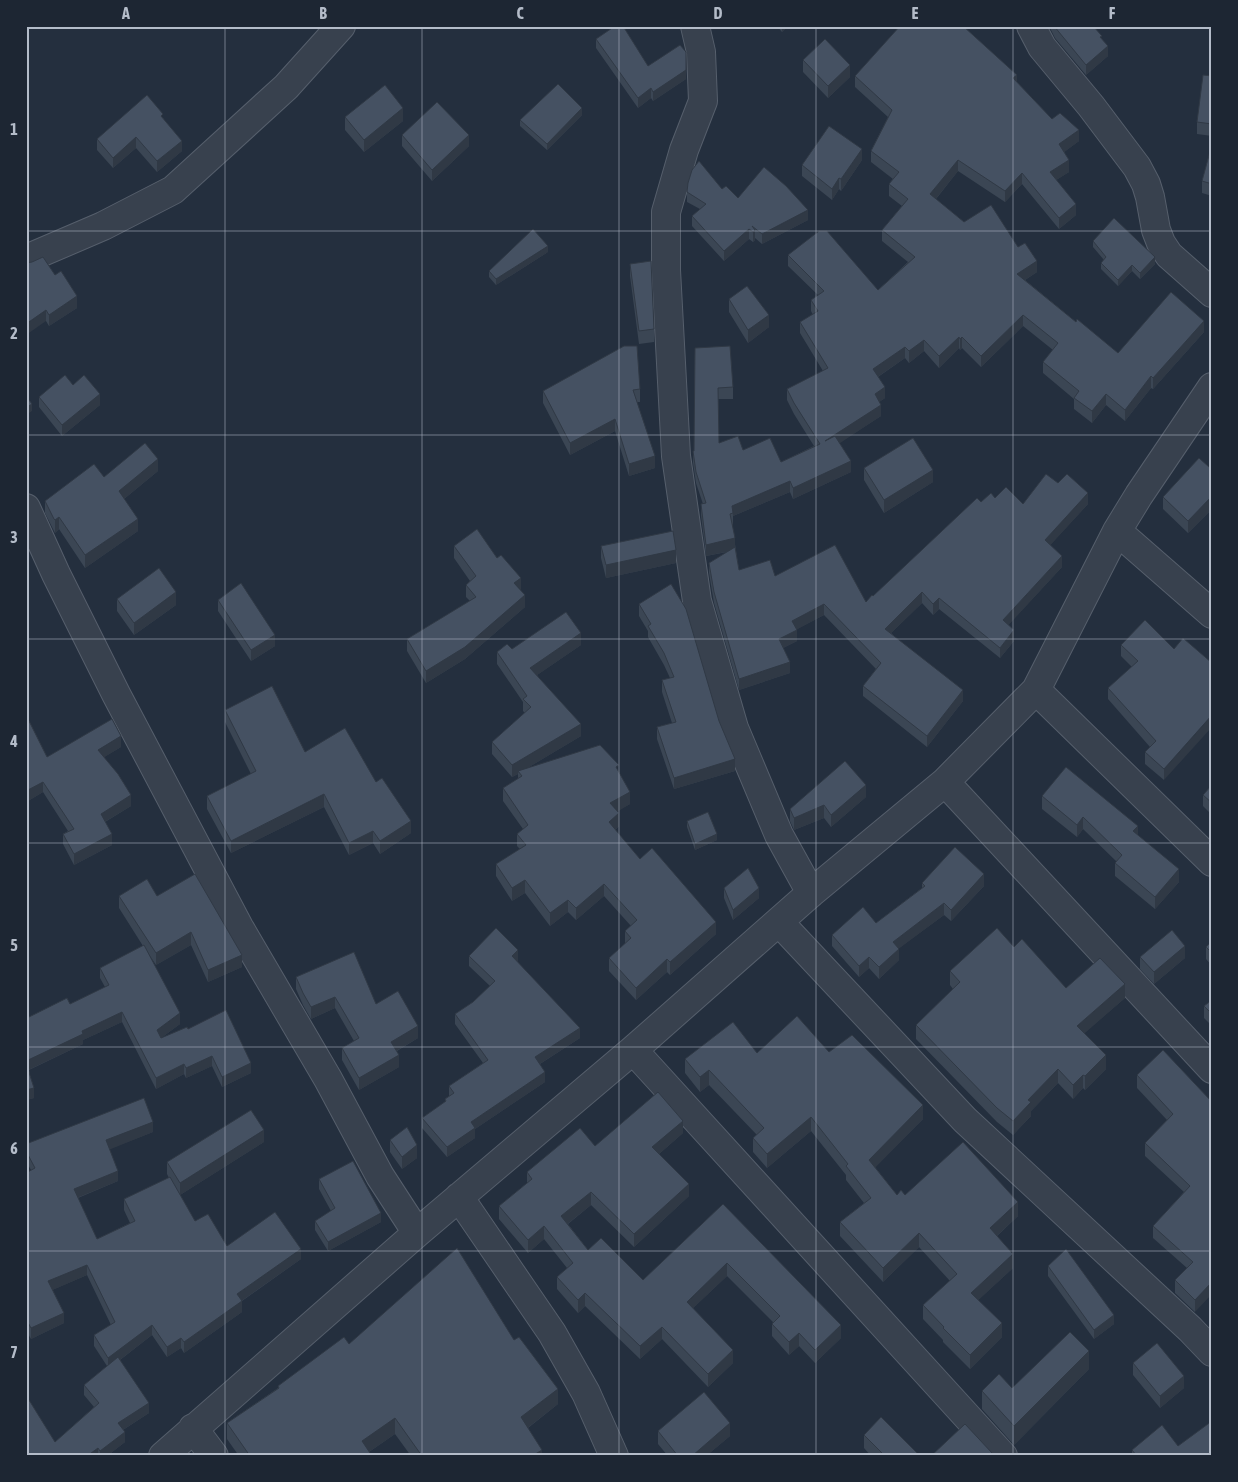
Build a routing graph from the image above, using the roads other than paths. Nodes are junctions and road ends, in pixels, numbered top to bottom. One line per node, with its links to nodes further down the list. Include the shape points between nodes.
1 (341, 26): 4 (street, via 286,87 173,190 103,226)
2 (695, 26): 13 (street, via 701,52 703,101 684,150 666,212 676,456 697,601 734,728 779,835)
3 (1031, 26): 5 (street, via 1042,47 1137,167 1150,197 1156,230 1169,255)
4 (26, 259)
5 (1212, 293)
6 (1212, 387): 8 (street)
7 (26, 508): 18 (street, via 116,694 239,927 328,1079 380,1176)
8 (1117, 531): 9 (street); 10 (street)
9 (1212, 614)
10 (1036, 690): 11 (street); 12 (street)
11 (945, 782): 13 (street); 16 (street)
12 (1212, 862)
13 (811, 893): 14 (street)
14 (779, 922): 15 (street); 19 (street, via 965,1120)
15 (634, 1050): 17 (street); 24 (street)
16 (1212, 1069)
17 (459, 1197): 18 (street); 23 (street, via 552,1333 586,1393)
18 (417, 1233): 20 (street)
19 (1212, 1352)
20 (193, 1428): 21 (street); 22 (street)
21 (163, 1456)
22 (214, 1456)
23 (614, 1456)
24 (1003, 1456)

